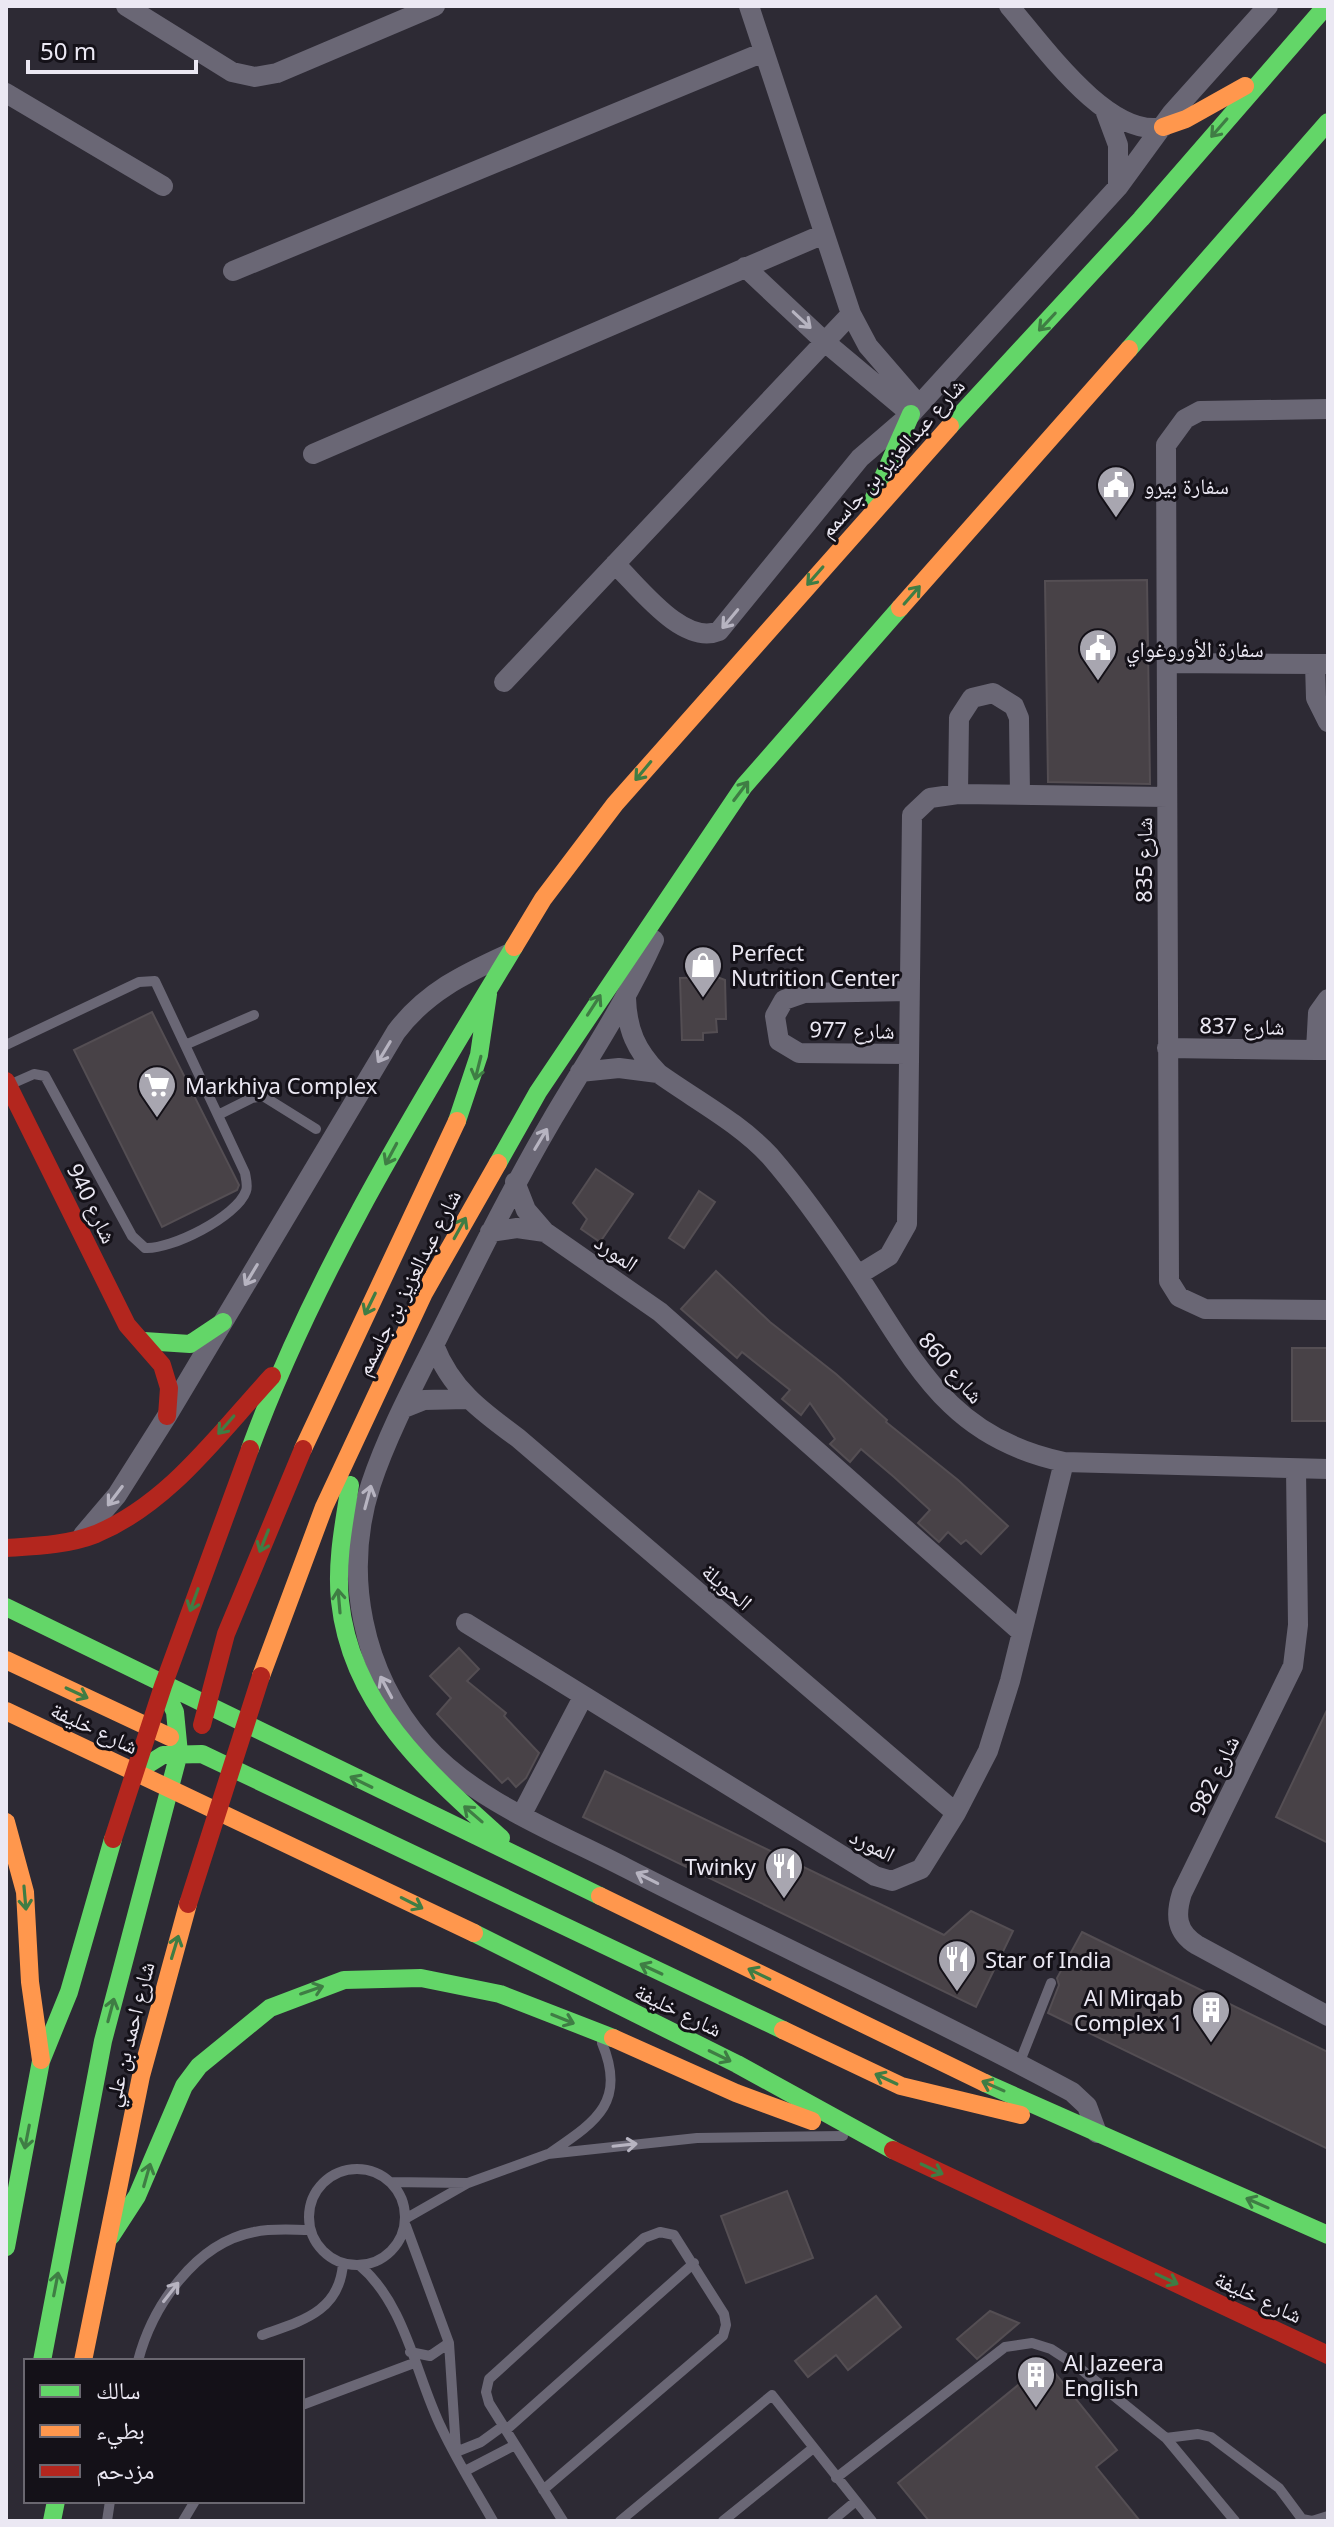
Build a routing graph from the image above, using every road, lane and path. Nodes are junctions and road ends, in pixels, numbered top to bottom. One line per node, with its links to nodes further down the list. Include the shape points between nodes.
1 (126, 6): 2 (street, via 232,72 255,77 277,73)
2 (435, 6)
3 (749, 6): 7 (street)
4 (1009, 6): 10 (street)
5 (1268, 6): 11 (street, شارع عبدالعزيز بن جاسمم)
6 (1326, 6): 8 (main road, شارع عبدالعزيز بن جاسمم)
7 (764, 52): 15 (street); 17 (street)
8 (1265, 75): 11 (main road); 23 (main road, شارع عبدالعزيز بن جاسمم, one-way to 23, via 1141,219)
9 (6, 93): 13 (street)
10 (1105, 110): 11 (street, via 1134,127); 14 (street, via 1118,145)
11 (1163, 127): 14 (street, شارع عبدالعزيز بن جاسمم)
12 (1324, 129): 32 (main road, شارع عبدالعزيز بن جاسمم, one-way to 12, via 744,786)
13 (163, 186)
14 (1118, 187): 21 (street, شارع عبدالعزيز بن جاسمم)
15 (824, 234): 16 (street); 18 (street)
16 (745, 267): 19 (street, one-way to 19); 22 (street)
17 (233, 271)
18 (851, 314): 19 (street); 21 (street)
19 (825, 342): 21 (street); 24 (street)
20 (1328, 409): 25 (street, شارع 835, via 1200,411 1174,430 1166,445)
21 (915, 410): 23 (main road); 24 (street, شارع عبدالعزيز بن جاسمم, one-way to 24, via 860,458 719,631 709,635 683,629)
22 (313, 454)
23 (863, 520): 33 (main road, شارع عبدالعزيز بن جاسمم, one-way to 33, via 615,804)
24 (615, 564): 27 (street)
25 (1169, 663): 26 (street); 31 (street, شارع 835)
26 (1322, 664): 28 (street, via 1316,698)
27 (504, 682)
28 (1328, 722)
29 (958, 794): 30 (street, شارع 977); 30 (street, via 959,718 972,698 993,693 1014,706 1019,718); 35 (street, شارع 977, via 930,798 912,815)
30 (1020, 795): 31 (street, شارع 977)
31 (1166, 797): 41 (street, شارع 835)
32 (672, 890): 36 (street, شارع عبدالعزيز بن جاسمم); 58 (main road, شارع عبدالعزيز بن جاسمم, one-way to 32, via 424,1293 538,1092)
33 (508, 954): 34 (main road, شارع عبدالعزيز بن جاسمم); 54 (street, one-way to 54, via 458,977 413,1009)
34 (488, 991): 57 (main road, شارع عبدالعزيز بن جاسمم, one-way to 57, via 413,1114); 73 (main road, one-way to 73, via 486,1034 465,1107 312,1423 234,1614)
35 (909, 991): 43 (street, شارع 977); 43 (street, شارع 977, via 804,993 784,1000 775,1016 779,1041 799,1053)
36 (626, 998): 44 (street, شارع عبدالعزيز بن جاسمم); 45 (street, شارع 860, via 632,1040)
37 (1328, 999): 42 (street, شارع 837, via 1318,1013)
38 (254, 1015): 40 (lane)
39 (6, 1045): 40 (lane, via 151,979)
40 (185, 1045): 47 (lane)
41 (1167, 1048): 42 (street, شارع 837); 53 (street, شارع 835, via 1167,1262 1174,1289 1191,1305 1205,1309)
42 (1322, 1050)
43 (907, 1054): 52 (street, شارع 977, via 907,1224 889,1256)
44 (580, 1072): 45 (street, شارع 860, via 619,1068); 49 (street, شارع عبدالعزيز بن جاسمم, one-way to 44)
45 (658, 1073): 52 (street, شارع 860, via 767,1153)
46 (7, 1083): 47 (lane, via 45,1076 132,1236 145,1248 163,1248 220,1219 246,1191 245,1173); 55 (main road, شارع 940, via 127,1325)
47 (218, 1115): 48 (lane, via 263,1096)
48 (316, 1129)
49 (515, 1182): 50 (street, شارع عبدالعزيز بن جاسمم); 51 (street, المورد, via 526,1210)
50 (490, 1232): 51 (street); 56 (street, شارع عبدالعزيز بن جاسمم)
51 (545, 1232): 69 (street, المورد, via 660,1312)
52 (858, 1275): 62 (street, شارع 860, via 894,1335 945,1402 1005,1444)
53 (1328, 1310)
54 (223, 1322): 55 (main road, via 190,1344); 61 (street)
55 (144, 1341): 61 (main road, شارع 940, via 168,1377 172,1393)
56 (434, 1345): 59 (street, الحويلة); 60 (street, شارع عبدالعزيز بن جاسمم)
57 (280, 1368): 65 (main road, one-way to 65, via 167,1491 136,1516); 71 (main road, شارع عبدالعزيز بن جاسمم, one-way to 71)
58 (375, 1397): 75 (main road, شارع عبدالعزيز بن جاسمم, via 324,1507); 86 (main road, one-way to 58, via 427,1774 379,1715 354,1670 337,1596 339,1533)
59 (466, 1399): 60 (street, via 424,1400); 83 (street, الحويلة)
60 (404, 1408): 84 (street, شارع عبدالعزيز بن جاسمم, one-way to 60, via 468,1783 426,1747 375,1667 364,1630 357,1573 359,1529 372,1482)
61 (167, 1416): 65 (street, one-way to 65, via 117,1495)
62 (1064, 1462): 63 (street, شارع 860); 69 (street, المورد)
63 (1296, 1469): 64 (street, شارع 860); 88 (street, شارع 982, via 1298,1625 1293,1666 1182,1893 1177,1920 1197,1945)
64 (1328, 1469)
65 (76, 1543): 66 (main road)
66 (6, 1548)
67 (6, 1607): 71 (main road)
68 (466, 1623): 72 (street, المورد)
69 (1020, 1631): 83 (street, المورد, via 999,1723)
70 (6, 1660): 76 (main road, one-way to 76)
71 (163, 1686): 73 (main road); 76 (main road); 78 (main road, via 175,1712)
72 (583, 1697): 83 (street, المورد, via 875,1876 892,1881 921,1869); 84 (street)
73 (205, 1706): 75 (main road); 77 (main road)
74 (6, 1711): 80 (main road, شارع خليفة)
75 (245, 1726): 77 (main road); 79 (main road, شارع احمد بن علي); 86 (main road, one-way to 75)
76 (150, 1728): 78 (main road); 80 (main road)
77 (211, 1742): 78 (main road); 79 (main road); 82 (main road)
78 (179, 1747): 80 (main road); 81 (main road)
79 (231, 1767): 82 (main road, شارع احمد بن علي); 92 (main road, one-way to 79, via 901,2086)
80 (136, 1772): 81 (main road, شارع خليفة); 90 (main road, via 69,1992)
81 (170, 1787): 82 (main road, شارع خليفة); 109 (main road, one-way to 81, via 103,2041)
82 (217, 1809): 93 (main road, شارع خليفة, one-way to 93, via 737,2064); 100 (main road, شارع احمد بن علي, one-way to 82, via 158,2004)
83 (956, 1813)
84 (522, 1814): 91 (street, one-way to 84)
85 (6, 1822): 90 (main road, one-way to 90, via 25,1892)
86 (532, 1865): 92 (main road, one-way to 86)
87 (1051, 1983): 91 (lane)
88 (1328, 2016)
89 (598, 2033): 93 (main road, via 762,2105); 94 (lane, via 610,2063 609,2100 595,2122); 100 (main road, one-way to 89, via 138,2200 158,2137 198,2067 236,2030 284,1999 342,1979 436,1977 502,1994)
90 (41, 2061): 101 (main road, one-way to 101)
91 (1019, 2064): 92 (street, via 1081,2099)
92 (1097, 2133): 99 (main road, one-way to 92)
93 (861, 2135): 94 (lane, one-way to 93, via 697,2138); 107 (main road, شارع خليفة, one-way to 107)
94 (548, 2154): 96 (lane)
95 (391, 2182): 96 (lane); 97 (lane, via 402,2199); 98 (lane, via 363,2169 332,2176 312,2199)
96 (468, 2183): 97 (lane)
97 (405, 2221): 104 (lane, via 386,2256); 106 (lane)
98 (310, 2230): 102 (lane, via 317,2244); 111 (lane, one-way to 98, via 156,2311 178,2282 212,2253 252,2232)
99 (1328, 2235)
100 (106, 2240): 110 (main road, شارع احمد بن علي)
101 (6, 2247)
102 (343, 2263): 104 (lane); 105 (lane, via 340,2285 328,2304 310,2318)
103 (694, 2263): 113 (lane); 113 (lane, via 674,2235 660,2232 644,2238 489,2379 487,2398); 120 (lane, via 724,2314 723,2336)
104 (359, 2265): 108 (lane, via 385,2294)
105 (262, 2335)
106 (449, 2343): 108 (lane, via 430,2356); 117 (lane)
107 (1328, 2355)
108 (412, 2357): 112 (lane); 117 (lane)
109 (42, 2359)
110 (83, 2359)
111 (139, 2359)
112 (304, 2404)
113 (504, 2428): 115 (lane); 117 (lane)
114 (1166, 2438): 119 (lane, via 1051,2349 1017,2343); 123 (lane, via 1211,2437 1279,2488 1302,2519); 131 (lane)
115 (515, 2445): 118 (lane); 120 (lane)
116 (812, 2449): 119 (lane); 127 (lane, via 772,2395); 128 (lane)
117 (456, 2452): 118 (lane)
118 (465, 2471): 125 (lane)
119 (836, 2478): 121 (lane)
120 (543, 2490): 126 (lane)
121 (856, 2501): 129 (lane); 130 (lane)
122 (194, 2503): 124 (lane)
123 (1328, 2516)
124 (183, 2521)
125 (493, 2521)
126 (563, 2521)
127 (620, 2521)
128 (723, 2521)
129 (832, 2521)
130 (872, 2521)
131 (1235, 2521)

